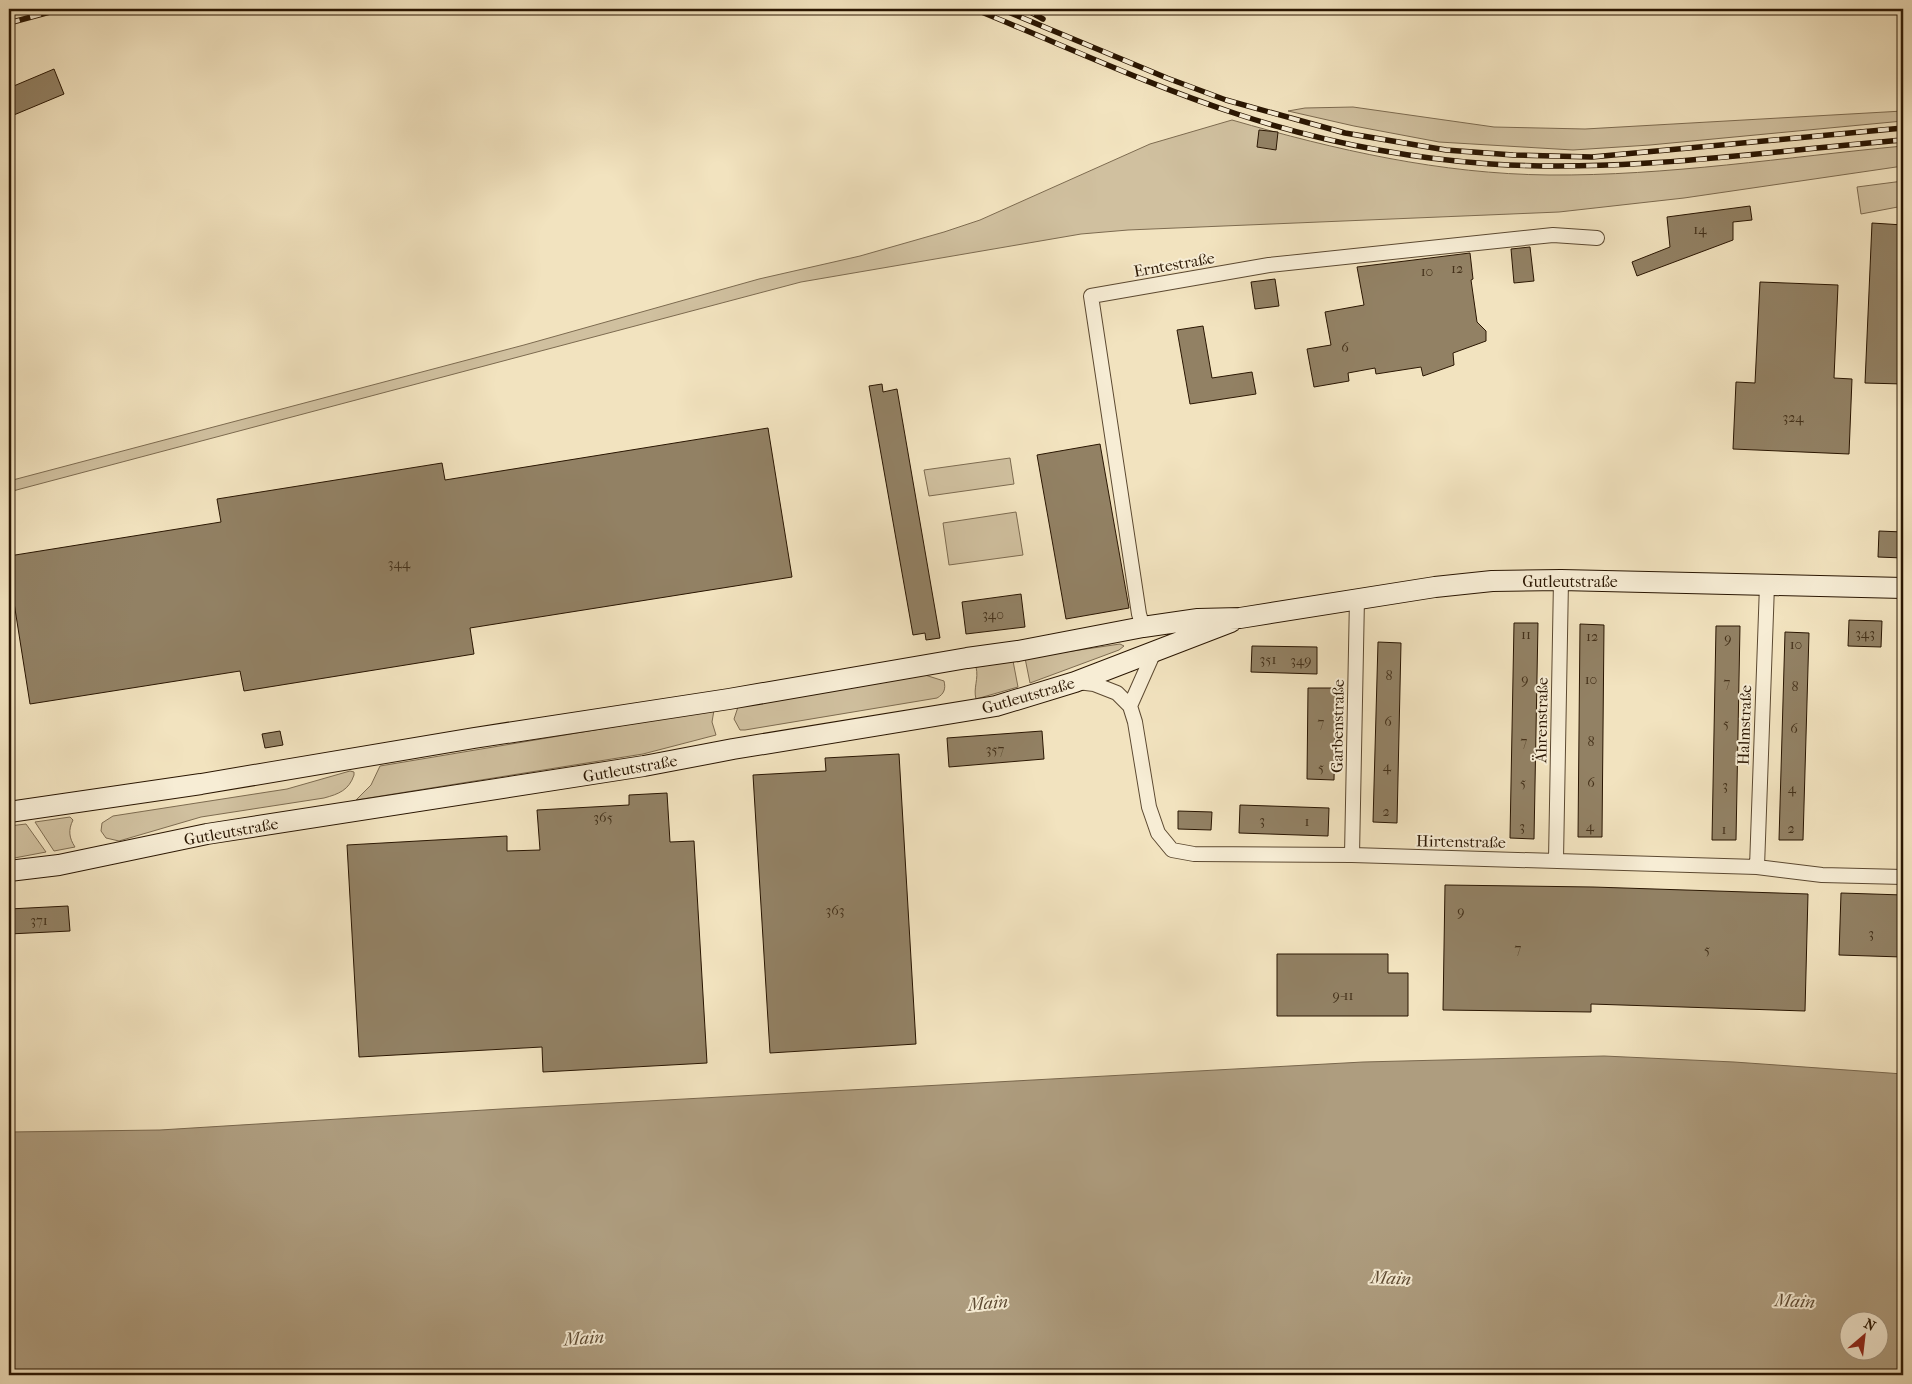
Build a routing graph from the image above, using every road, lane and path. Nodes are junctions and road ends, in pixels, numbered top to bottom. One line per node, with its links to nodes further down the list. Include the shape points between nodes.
1 (1596, 238): 7 (street, Erntestraße, via 1553,235 1269,265 1091,296)
2 (1561, 580): 3 (main road, Gutleutstraße); 5 (main road, Gutleutstraße, via 1492,581); 13 (street, Ährenstraße)
3 (1767, 585): 4 (main road, Gutleutstraße); 14 (street, Halmstraße)
4 (1903, 588)
5 (1358, 598): 6 (main road, Gutleutstraße); 12 (street, Garbenstraße)
6 (1240, 618): 7 (main road, Gutleutstraße, via 1198,619); 8 (main road, Gutleutstraße)
7 (1143, 627): 11 (main road, Gutleutstraße, via 729,699)
8 (1154, 652): 9 (main road, Gutleutstraße); 10 (street)
9 (1075, 682): 10 (street, via 1117,692); 15 (main road, Gutleutstraße, via 996,706 733,748 634,768 207,834 59,865)
10 (1130, 706): 12 (street, Hirtenstraße, via 1149,807 1158,833 1172,850 1194,854)
11 (9, 812)
12 (1352, 855): 13 (street, Hirtenstraße)
13 (1556, 860): 14 (street, Hirtenstraße)
14 (1757, 867): 16 (street, Hirtenstraße, via 1822,875)
15 (9, 871)
16 (1903, 877)

